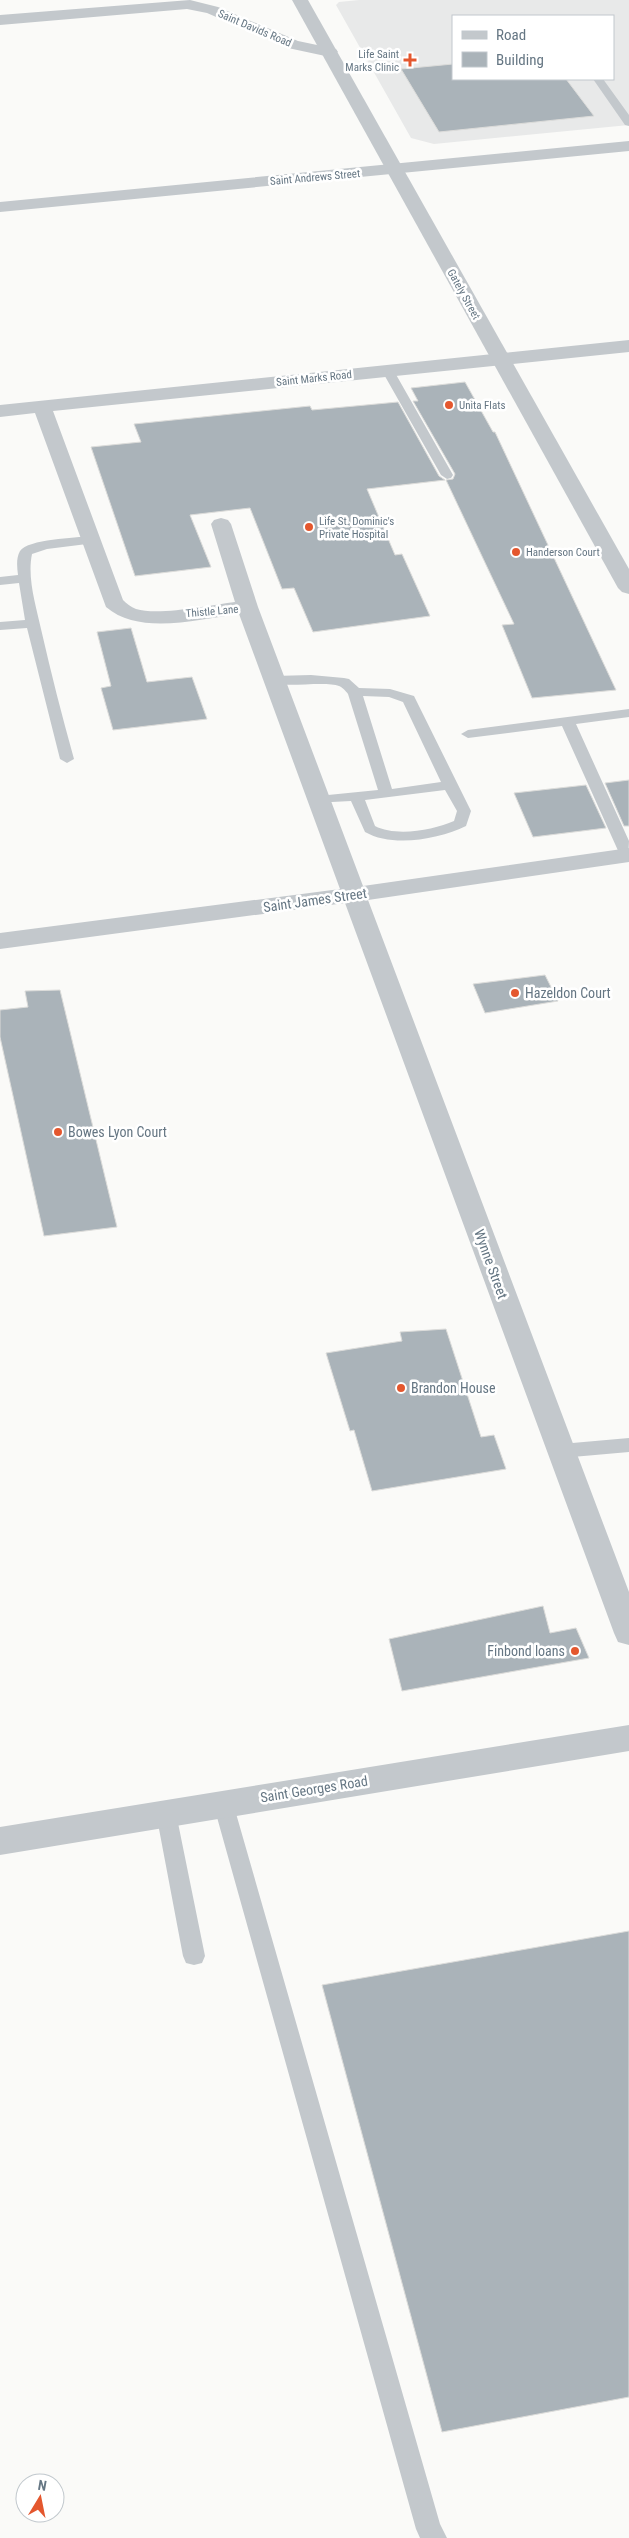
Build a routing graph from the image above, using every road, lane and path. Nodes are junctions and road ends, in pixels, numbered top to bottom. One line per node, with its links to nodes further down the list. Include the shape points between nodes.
1 (300, 0): 3 (street, Gately Street)
2 (0, 20): 3 (street, Saint Davids Road, via 188,4 212,10 294,45)
3 (330, 52): 7 (street, Gately Street)
4 (599, 80): 5 (lane)
5 (629, 123)
6 (629, 146): 7 (street, Saint Andrews Street)
7 (394, 169): 8 (street, Saint Andrews Street); 10 (street, Gately Street)
8 (0, 207)
9 (629, 346): 10 (street, Saint Marks Road)
10 (500, 360): 11 (street, Saint Marks Road); 19 (street, Gately Street)
11 (388, 371): 12 (street, Saint Marks Road); 14 (lane)
12 (42, 407): 13 (street, Saint Marks Road); 16 (street, Thistle Lane)
13 (0, 412)
14 (447, 475)
15 (221, 524): 20 (street)
16 (90, 540): 17 (lane, via 27,551 22,556); 20 (street, Thistle Lane, via 108,592 121,610 134,615 157,616)
17 (23, 578): 18 (lane); 21 (lane)
18 (0, 581)
19 (629, 588)
20 (247, 607): 23 (street, Thistle Lane)
21 (32, 623): 22 (lane); 28 (lane)
22 (0, 626)
23 (274, 680): 24 (lane, via 344,682); 32 (street, Thistle Lane)
24 (355, 692): 29 (lane, via 390,693 410,699); 30 (lane)
25 (629, 713): 26 (lane)
26 (566, 721): 27 (lane); 33 (lane)
27 (468, 734)
28 (67, 759)
29 (450, 785): 30 (lane); 31 (lane, via 464,811 461,823 452,829 423,833 377,833 370,829)
30 (386, 794): 31 (lane)
31 (357, 797): 32 (lane)
32 (318, 800): 34 (street, Thistle Lane)
33 (629, 855): 34 (street, Saint James Street)
34 (353, 895): 35 (street, Saint James Street); 37 (street, Wynne Street)
35 (0, 941)
36 (629, 1445): 37 (lane)
37 (561, 1451): 38 (street, Wynne Street)
38 (629, 1633)
39 (629, 1738): 40 (street, Saint Georges Road)
40 (223, 1803): 41 (street, Saint Georges Road); 44 (lane, via 426,2520)
41 (166, 1813): 42 (street, Saint Georges Road); 43 (lane)
42 (0, 1841)
43 (194, 1956)
44 (434, 2538)

